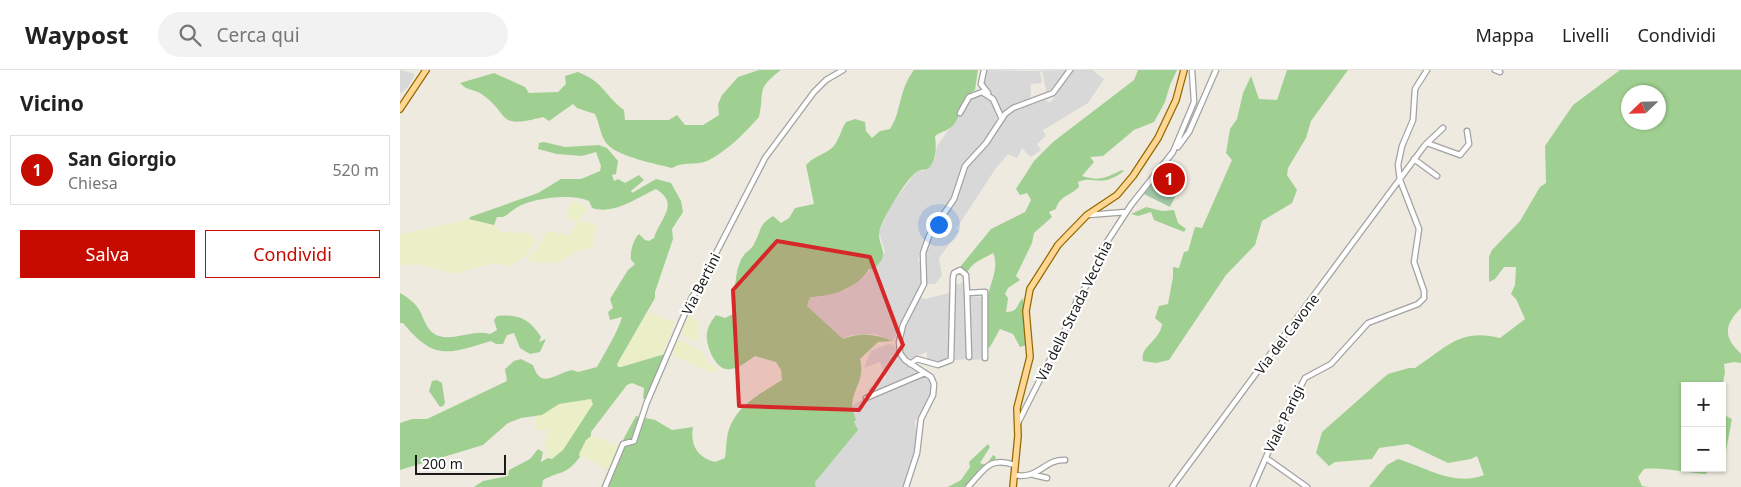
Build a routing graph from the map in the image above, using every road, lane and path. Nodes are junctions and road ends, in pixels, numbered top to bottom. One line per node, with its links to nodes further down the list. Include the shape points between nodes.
1 (426, 70): 10 (main road)
2 (843, 70): 35 (street, Via Bertini, via 814,92 765,158 706,280 692,297 647,402 635,440 623,444)
3 (984, 70): 9 (street, via 981,84)
4 (1070, 70): 12 (street, via 1053,93 1011,109)
5 (1184, 70): 21 (main road, via 1175,102 1150,150 1120,192)
6 (1192, 70): 16 (street, Via della Strada Vecchia, via 1194,102)
7 (1427, 70): 19 (street, Viale Parigi, via 1415,89 1413,120 1399,157)
8 (1215, 71): 16 (street, via 1189,132)
9 (991, 96): 11 (street, via 982,92 972,94); 12 (street)
10 (400, 109)
11 (960, 114)
12 (1002, 118): 25 (street, via 965,165 954,199 936,222 924,248 924,284 902,324 899,337 900,352)
13 (1444, 128): 15 (street, Via del Cavone)
14 (1467, 131): 15 (street, via 1470,144 1460,154)
15 (1427, 143): 17 (street, Via del Cavone)
16 (1173, 152): 20 (street, Via della Strada Vecchia)
17 (1414, 159): 18 (street); 19 (street, Via del Cavone)
18 (1437, 176)
19 (1400, 180): 29 (street, Viale Parigi, via 1420,229 1414,262 1424,298 1418,304 1365,325 1331,364 1305,378); 39 (street, Via del Cavone)
20 (1126, 212): 21 (street); 28 (street, Via della Strada Vecchia, via 1102,250 1096,271 1077,300)
21 (1087, 215): 28 (main road, via 1052,253 1028,293 1029,362 1017,405)
22 (967, 293): 23 (street); 24 (street, via 985,292); 25 (street, via 966,274 957,271 952,278 951,360 938,365 917,359)
23 (969, 357)
24 (985, 358)
25 (910, 364): 26 (street)
26 (925, 373): 27 (street); 36 (street, via 933,379 934,391 921,419 918,450)
27 (866, 398)
28 (1018, 423): 31 (main road)
29 (1266, 458): 40 (street, Viale Parigi); 41 (street)
30 (1064, 460): 33 (street, via 1055,461)
31 (1015, 465): 32 (main road); 37 (street, via 1003,460 996,462)
32 (1014, 475): 33 (street); 38 (main road)
33 (1034, 475): 34 (street)
34 (1048, 478)
35 (605, 487)
36 (906, 487)
37 (968, 487)
38 (1013, 487)
39 (1172, 487)
40 (1253, 487)
41 (1307, 487)

